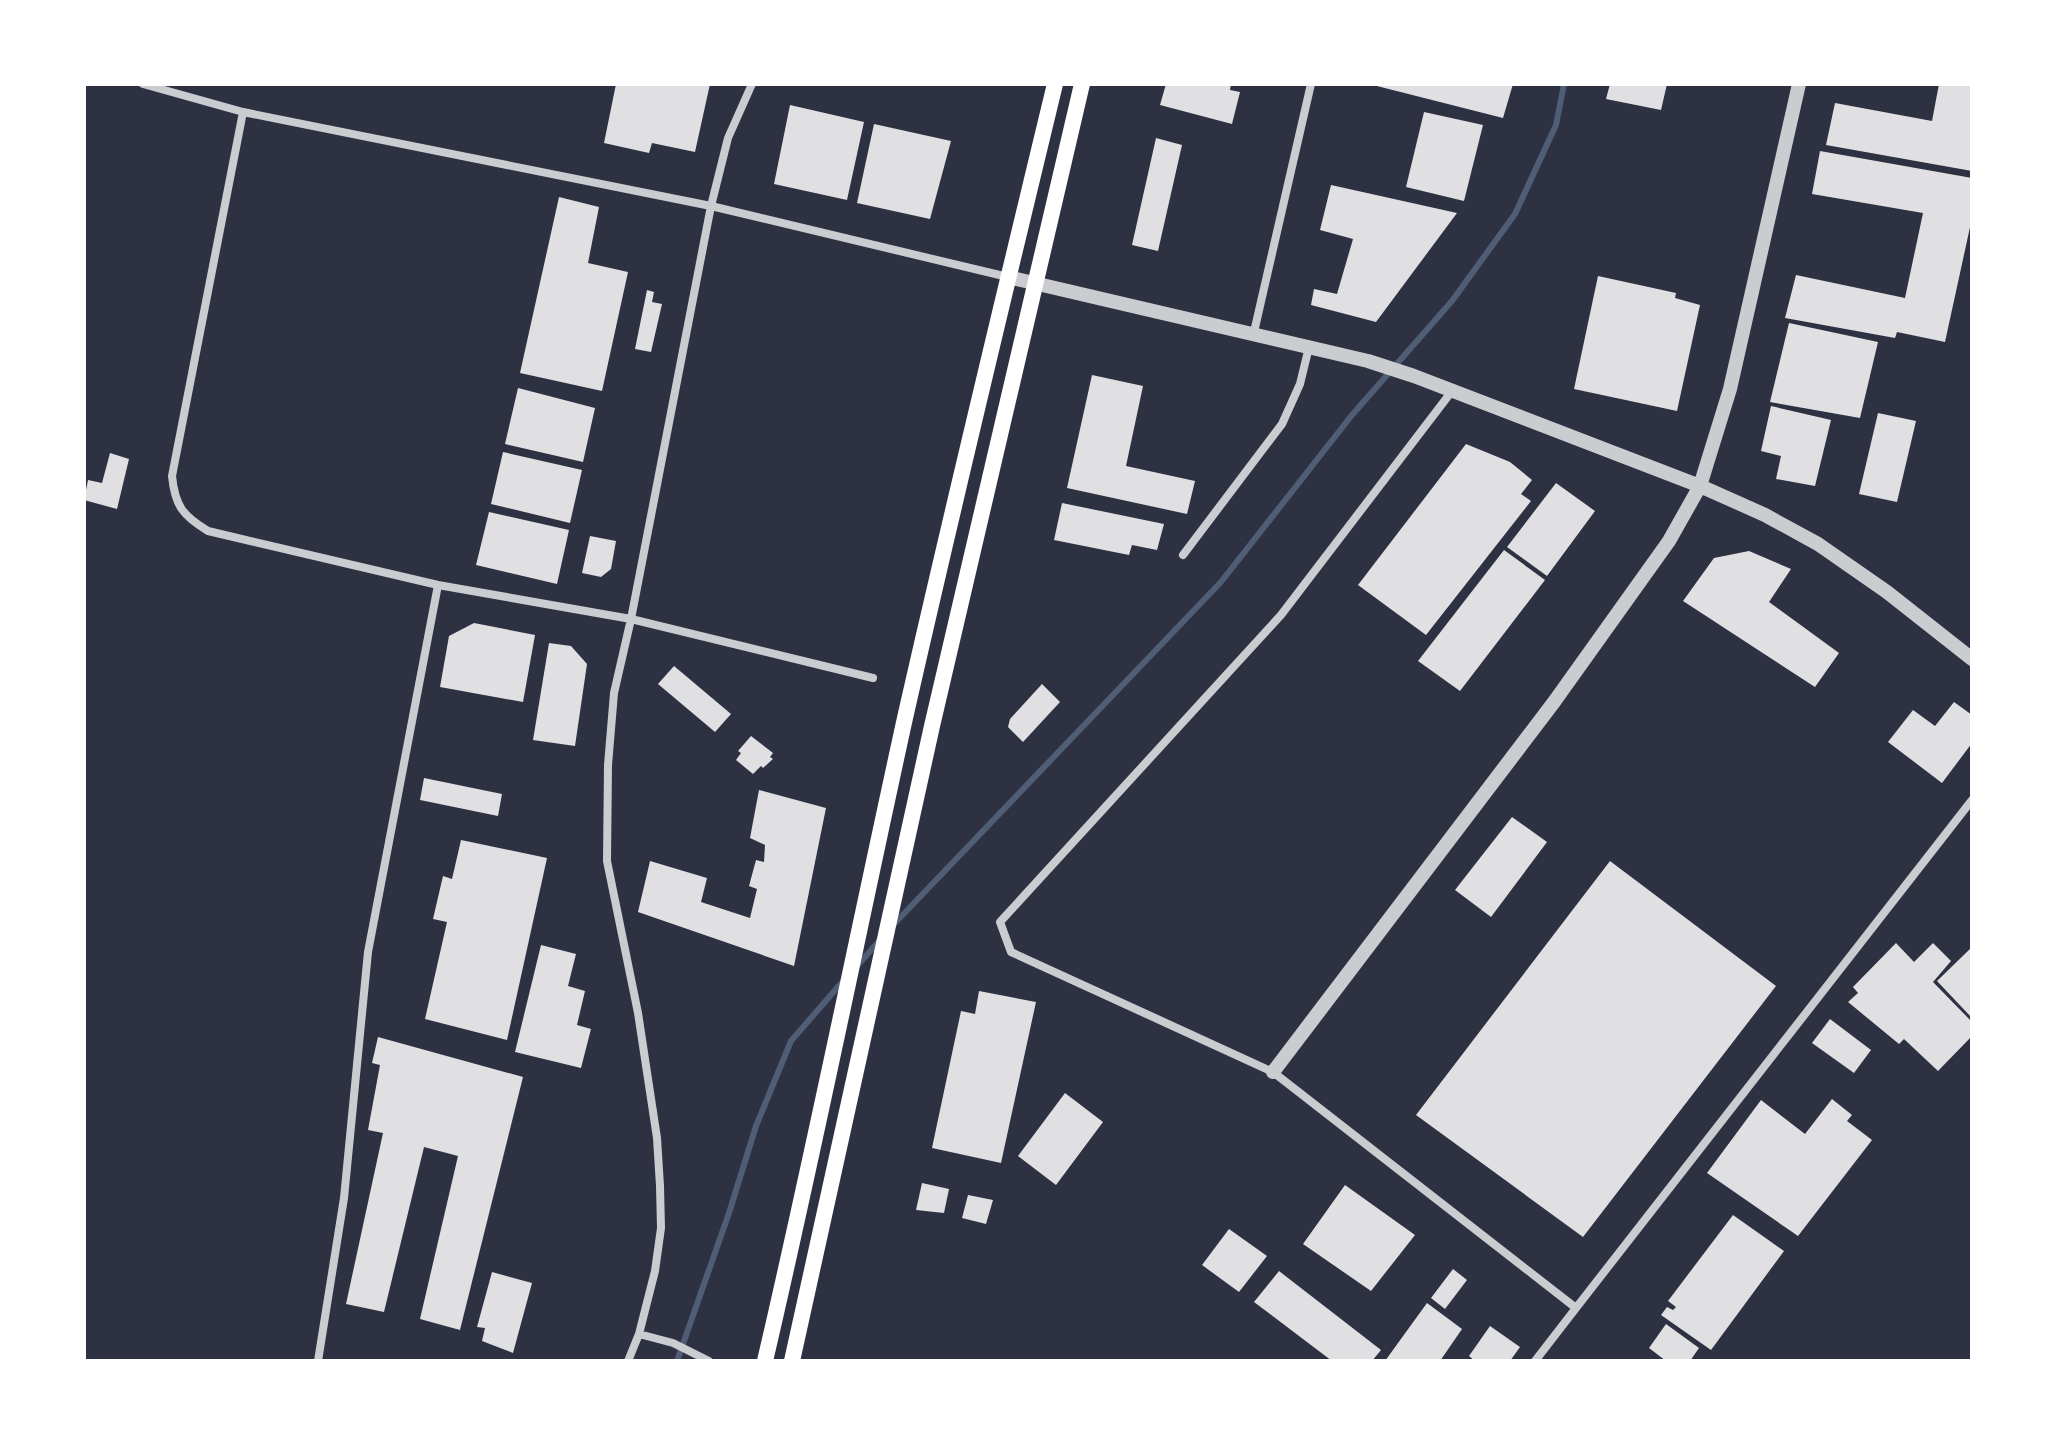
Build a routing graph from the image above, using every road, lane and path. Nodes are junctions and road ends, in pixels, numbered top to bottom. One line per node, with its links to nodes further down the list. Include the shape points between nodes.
1 (143, 84): 7 (street)
2 (752, 84): 8 (street, via 728,138)
3 (1055, 84): 9 (main road)
4 (1082, 84): 10 (main road)
5 (1311, 84): 11 (street)
6 (1799, 84): 14 (street, via 1730,389)
7 (243, 112): 8 (street); 16 (street, via 172,476 174,496 187,519 208,531)
8 (711, 206): 9 (street); 17 (street)
9 (1008, 277): 10 (street); 27 (main road)
10 (1034, 283): 11 (street); 28 (main road)
11 (1254, 332): 12 (street)
12 (1309, 346): 13 (street); 15 (street, via 1282,424)
13 (1452, 391): 14 (street); 21 (street, via 1281,615 1000,922 1011,952)
14 (1700, 486): 18 (street, via 1818,544); 21 (street, via 1669,541 1554,702)
15 (1183, 555)
16 (438, 585): 17 (street); 24 (street, via 368,952 344,1198)
17 (631, 619): 19 (street); 23 (street, via 614,693 607,861 638,1013 658,1162 661,1228)
18 (1972, 659)
19 (873, 678)
20 (1972, 800): 22 (street)
21 (1273, 1072): 22 (street)
22 (1576, 1308): 29 (street)
23 (639, 1334): 25 (street); 26 (street)
24 (318, 1361)
25 (628, 1361)
26 (709, 1361)
27 (765, 1361)
28 (792, 1361)
29 (1535, 1361)

